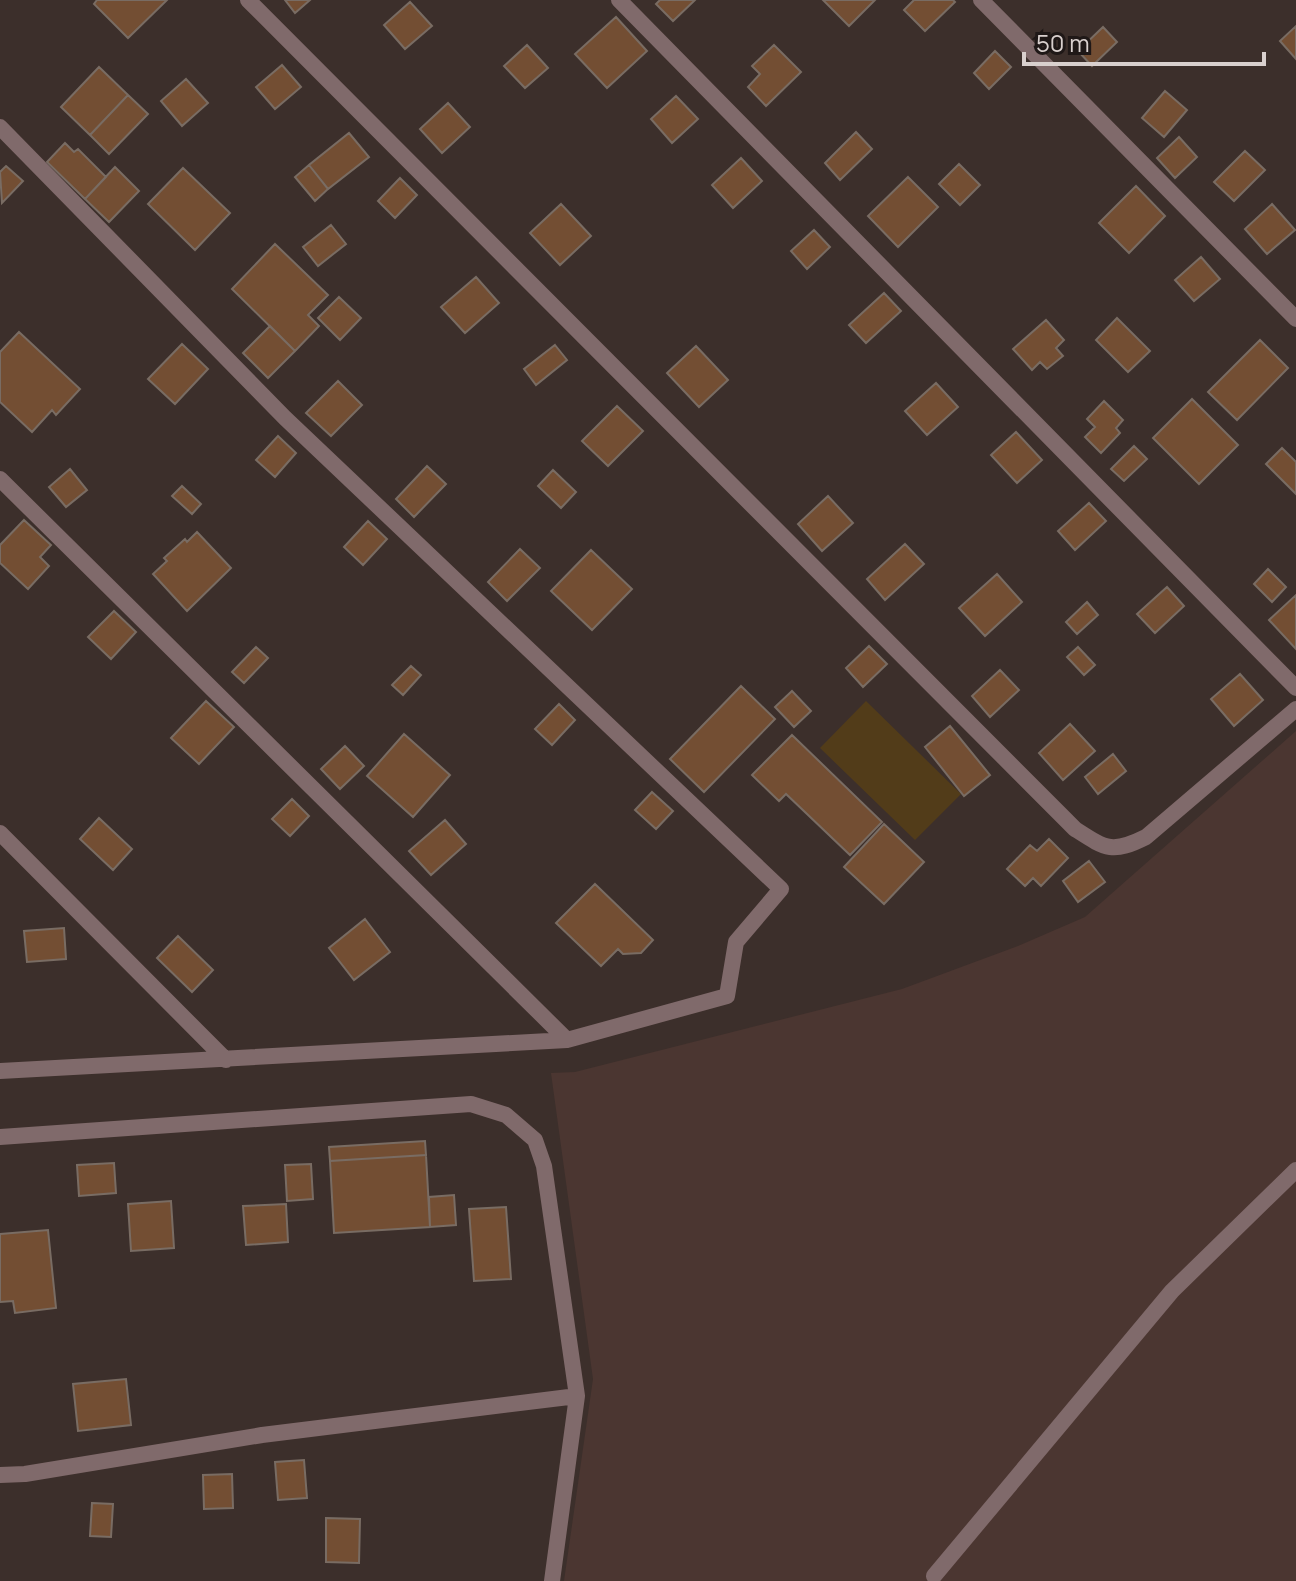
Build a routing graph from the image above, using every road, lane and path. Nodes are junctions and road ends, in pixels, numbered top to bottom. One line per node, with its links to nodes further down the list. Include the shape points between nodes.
1 (248, 0): 8 (lane, via 1075,829 1099,844 1123,848 1146,837)
2 (619, 0): 7 (lane)
3 (981, 0): 5 (lane)
4 (0, 127): 10 (lane, via 285,418 781,889 736,942 727,996)
5 (1296, 319)
6 (0, 479): 10 (lane)
7 (1296, 688)
8 (1296, 709)
9 (0, 833): 11 (lane)
10 (567, 1040): 11 (lane)
11 (226, 1060): 12 (lane)
12 (0, 1071)
13 (0, 1137): 15 (lane, via 471,1104 506,1115 535,1140 544,1166)
14 (1296, 1170): 17 (lane, via 1172,1291)
15 (577, 1396): 16 (lane, via 262,1435); 18 (lane)
16 (0, 1475)
17 (934, 1576)
18 (552, 1581)

